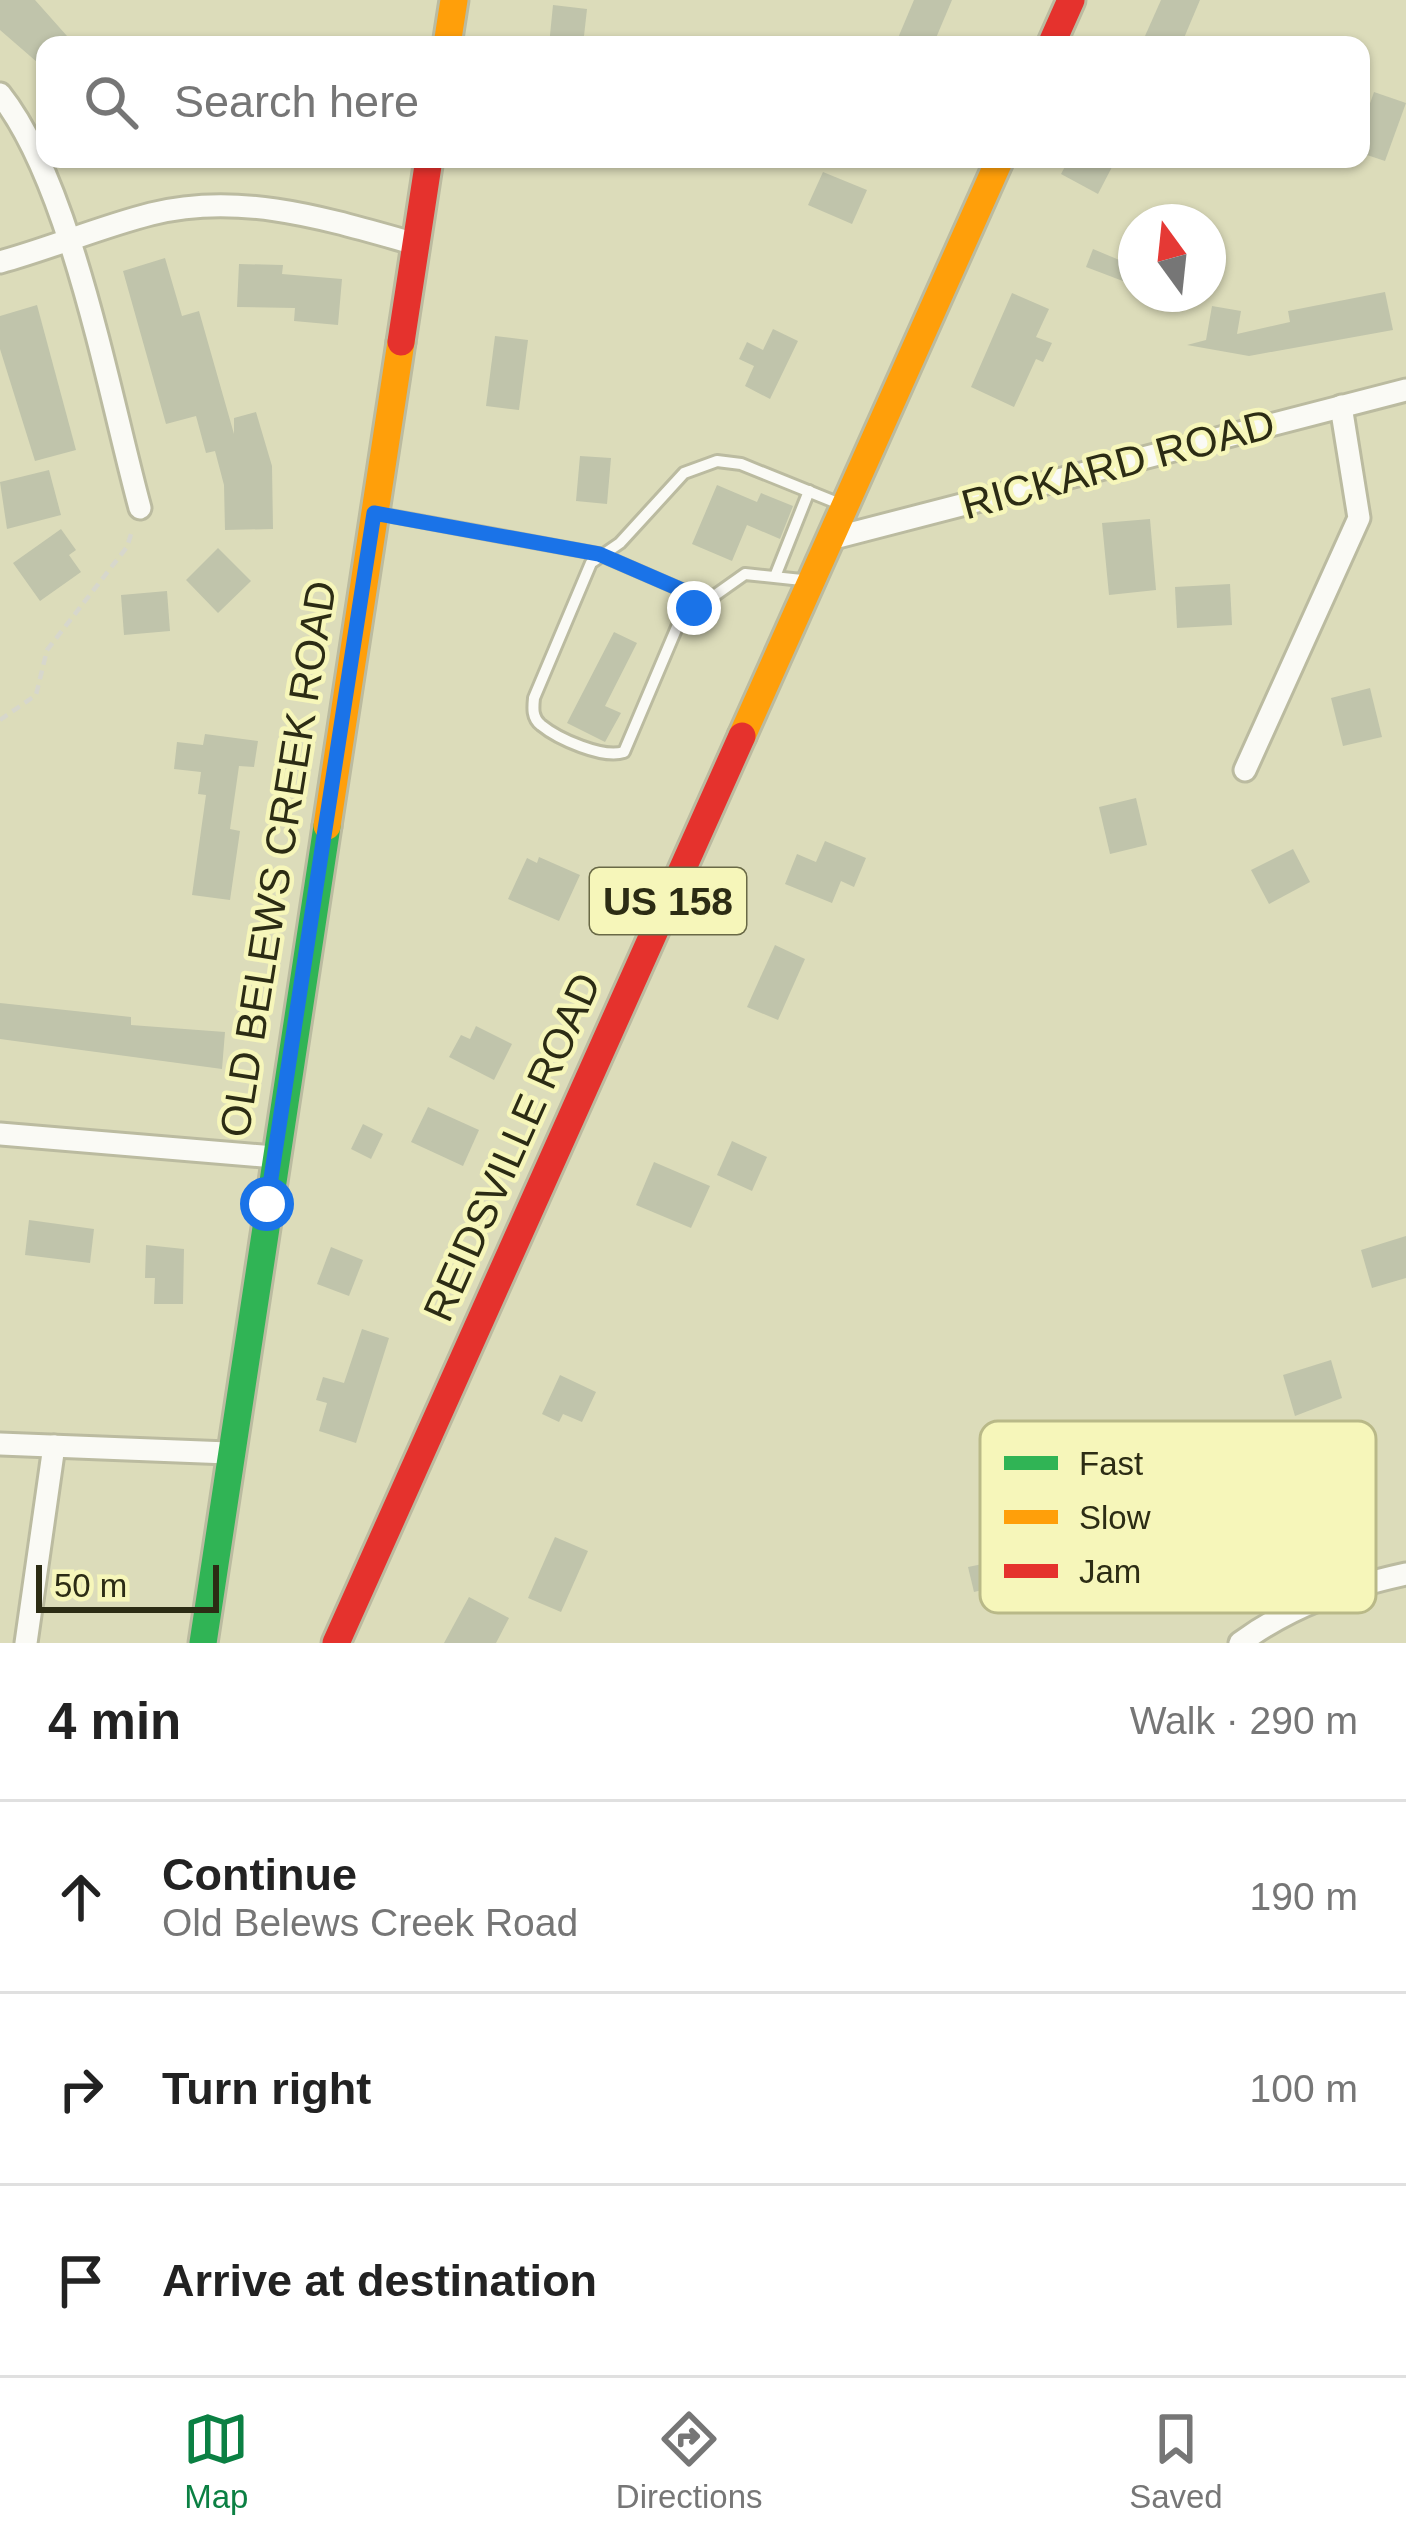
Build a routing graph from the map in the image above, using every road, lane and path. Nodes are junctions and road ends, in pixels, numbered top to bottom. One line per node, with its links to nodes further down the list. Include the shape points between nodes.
1 (454, 0): 3 (main road)
2 (1071, 0): 4 (main road)
3 (448, 36)
4 (1055, 36)
5 (0, 94): 6 (street)
6 (36, 154)
7 (41, 168): 10 (street)
8 (428, 168): 11 (main road, OLD BELEWS CREEK ROAD)
9 (996, 168): 16 (main road, REIDSVILLE ROAD / US 158)
10 (68, 242): 11 (street, via 152,214 260,207); 12 (street); 17 (street)
11 (416, 244): 18 (main road, OLD BELEWS CREEK ROAD)
12 (0, 262)
13 (1406, 390): 14 (street, RICKARD ROAD)
14 (1341, 406): 19 (street, RICKARD ROAD); 25 (street, via 1359,518)
15 (809, 491): 16 (lane); 20 (lane, via 741,464 699,466); 21 (lane)
16 (844, 506): 19 (main road, REIDSVILLE ROAD / US 158)
17 (140, 508): 24 (path, via 127,547 47,650 36,695)
18 (374, 513): 20 (lane); 27 (main road, OLD BELEWS CREEK ROAD)
19 (830, 538): 22 (main road, REIDSVILLE ROAD / US 158)
20 (599, 554): 23 (lane); 23 (lane, via 533,715 600,752 624,752 680,620)
21 (776, 574): 22 (lane); 23 (lane, via 745,574)
22 (811, 581): 36 (main road, REIDSVILLE ROAD / US 158)
23 (705, 600)
24 (0, 720)
25 (1245, 770)
26 (0, 1134): 27 (street)
27 (274, 1157): 30 (main road, OLD BELEWS CREEK ROAD)
28 (0, 1444): 29 (street)
29 (54, 1446): 30 (street); 34 (street)
30 (228, 1453): 35 (main road, OLD BELEWS CREEK ROAD)
31 (1406, 1574): 32 (street)
32 (1376, 1581)
33 (1282, 1613): 37 (street)
34 (26, 1643)
35 (203, 1643)
36 (335, 1643)
37 (1240, 1643)

